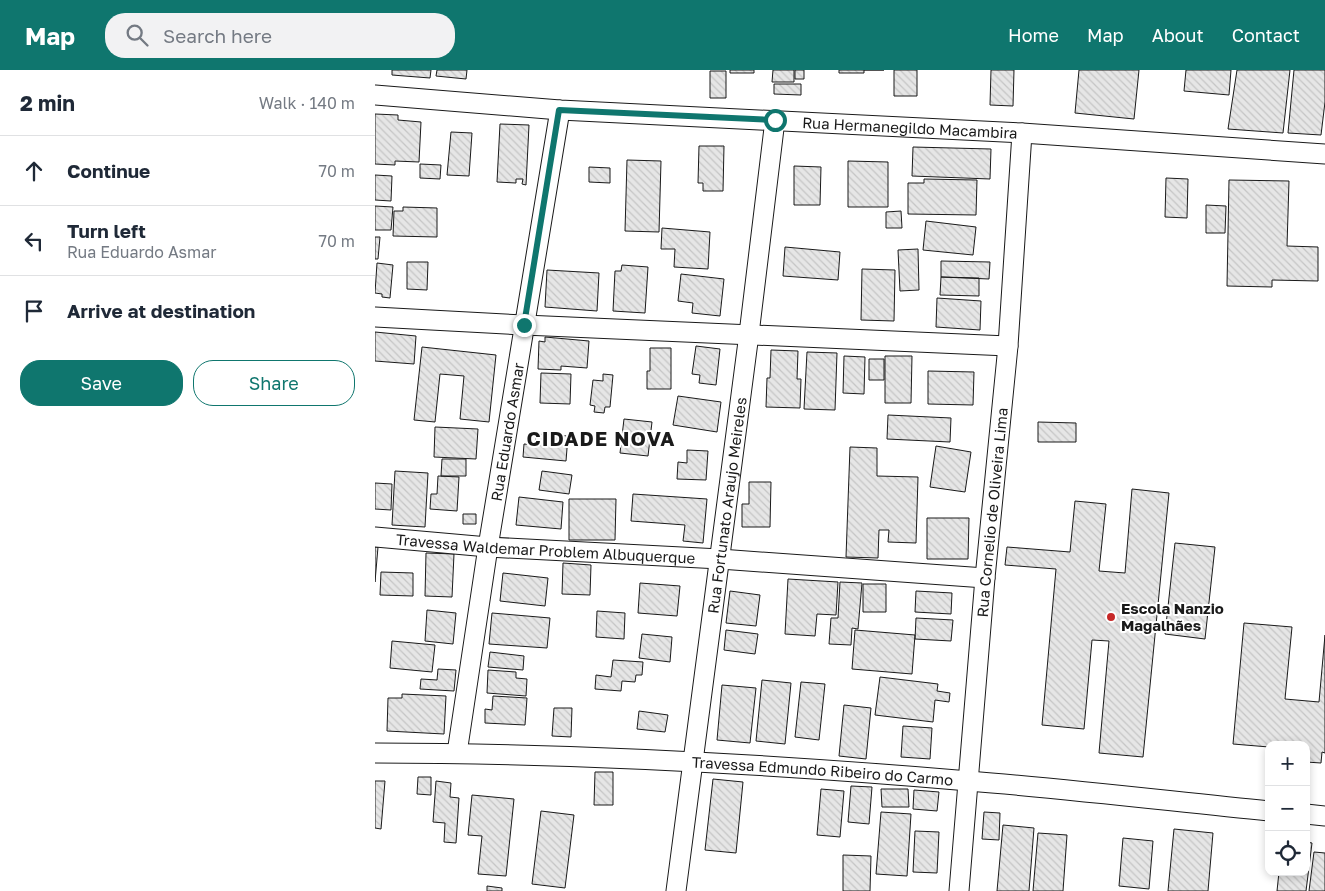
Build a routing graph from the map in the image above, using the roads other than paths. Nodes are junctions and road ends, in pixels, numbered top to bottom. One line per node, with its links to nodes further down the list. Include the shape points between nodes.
1 (375, 95): 2 (street, Rua Hermanegildo Macambira)
2 (559, 110): 3 (street, Rua Hermanegildo Macambira); 7 (street, Rua Eduardo Asmar)
3 (775, 120): 4 (street, Rua Hermanegildo Macambira); 8 (street, Rua Fortunato Araujo Meireles)
4 (1022, 134): 5 (street, Rua Hermanegildo Macambira); 9 (street, Rua Cornelio de Oliveira Lima)
5 (1325, 154)
6 (375, 317): 7 (street)
7 (524, 325): 8 (street); 11 (street, Rua Eduardo Asmar)
8 (749, 334): 9 (street); 12 (street, Rua Fortunato Araujo Meireles)
9 (1007, 346): 13 (street, Rua Cornelio de Oliveira Lima)
10 (375, 537): 11 (street, Travessa Waldemar Problem Albuquerque)
11 (488, 547): 12 (street, Travessa Waldemar Problem Albuquerque); 15 (street, Rua Eduardo Asmar)
12 (720, 559): 13 (street, Travessa Waldemar Problem Albuquerque); 16 (street, Rua Fortunato Araujo Meireles)
13 (985, 578): 17 (street, Rua Cornelio de Oliveira Lima)
14 (375, 753): 15 (street, Travessa Edmundo Ribeiro do Carmo)
15 (457, 753): 16 (street, Travessa Edmundo Ribeiro do Carmo)
16 (692, 762): 17 (street, Travessa Edmundo Ribeiro do Carmo); 21 (street, Rua Fortunato Araujo Meireles)
17 (969, 781): 18 (street, Travessa Edmundo Ribeiro do Carmo); 22 (street, Rua Cornelio de Oliveira Lima)
18 (1265, 811)
19 (1310, 814): 20 (street)
20 (1325, 816)
21 (676, 891)
22 (959, 891)

